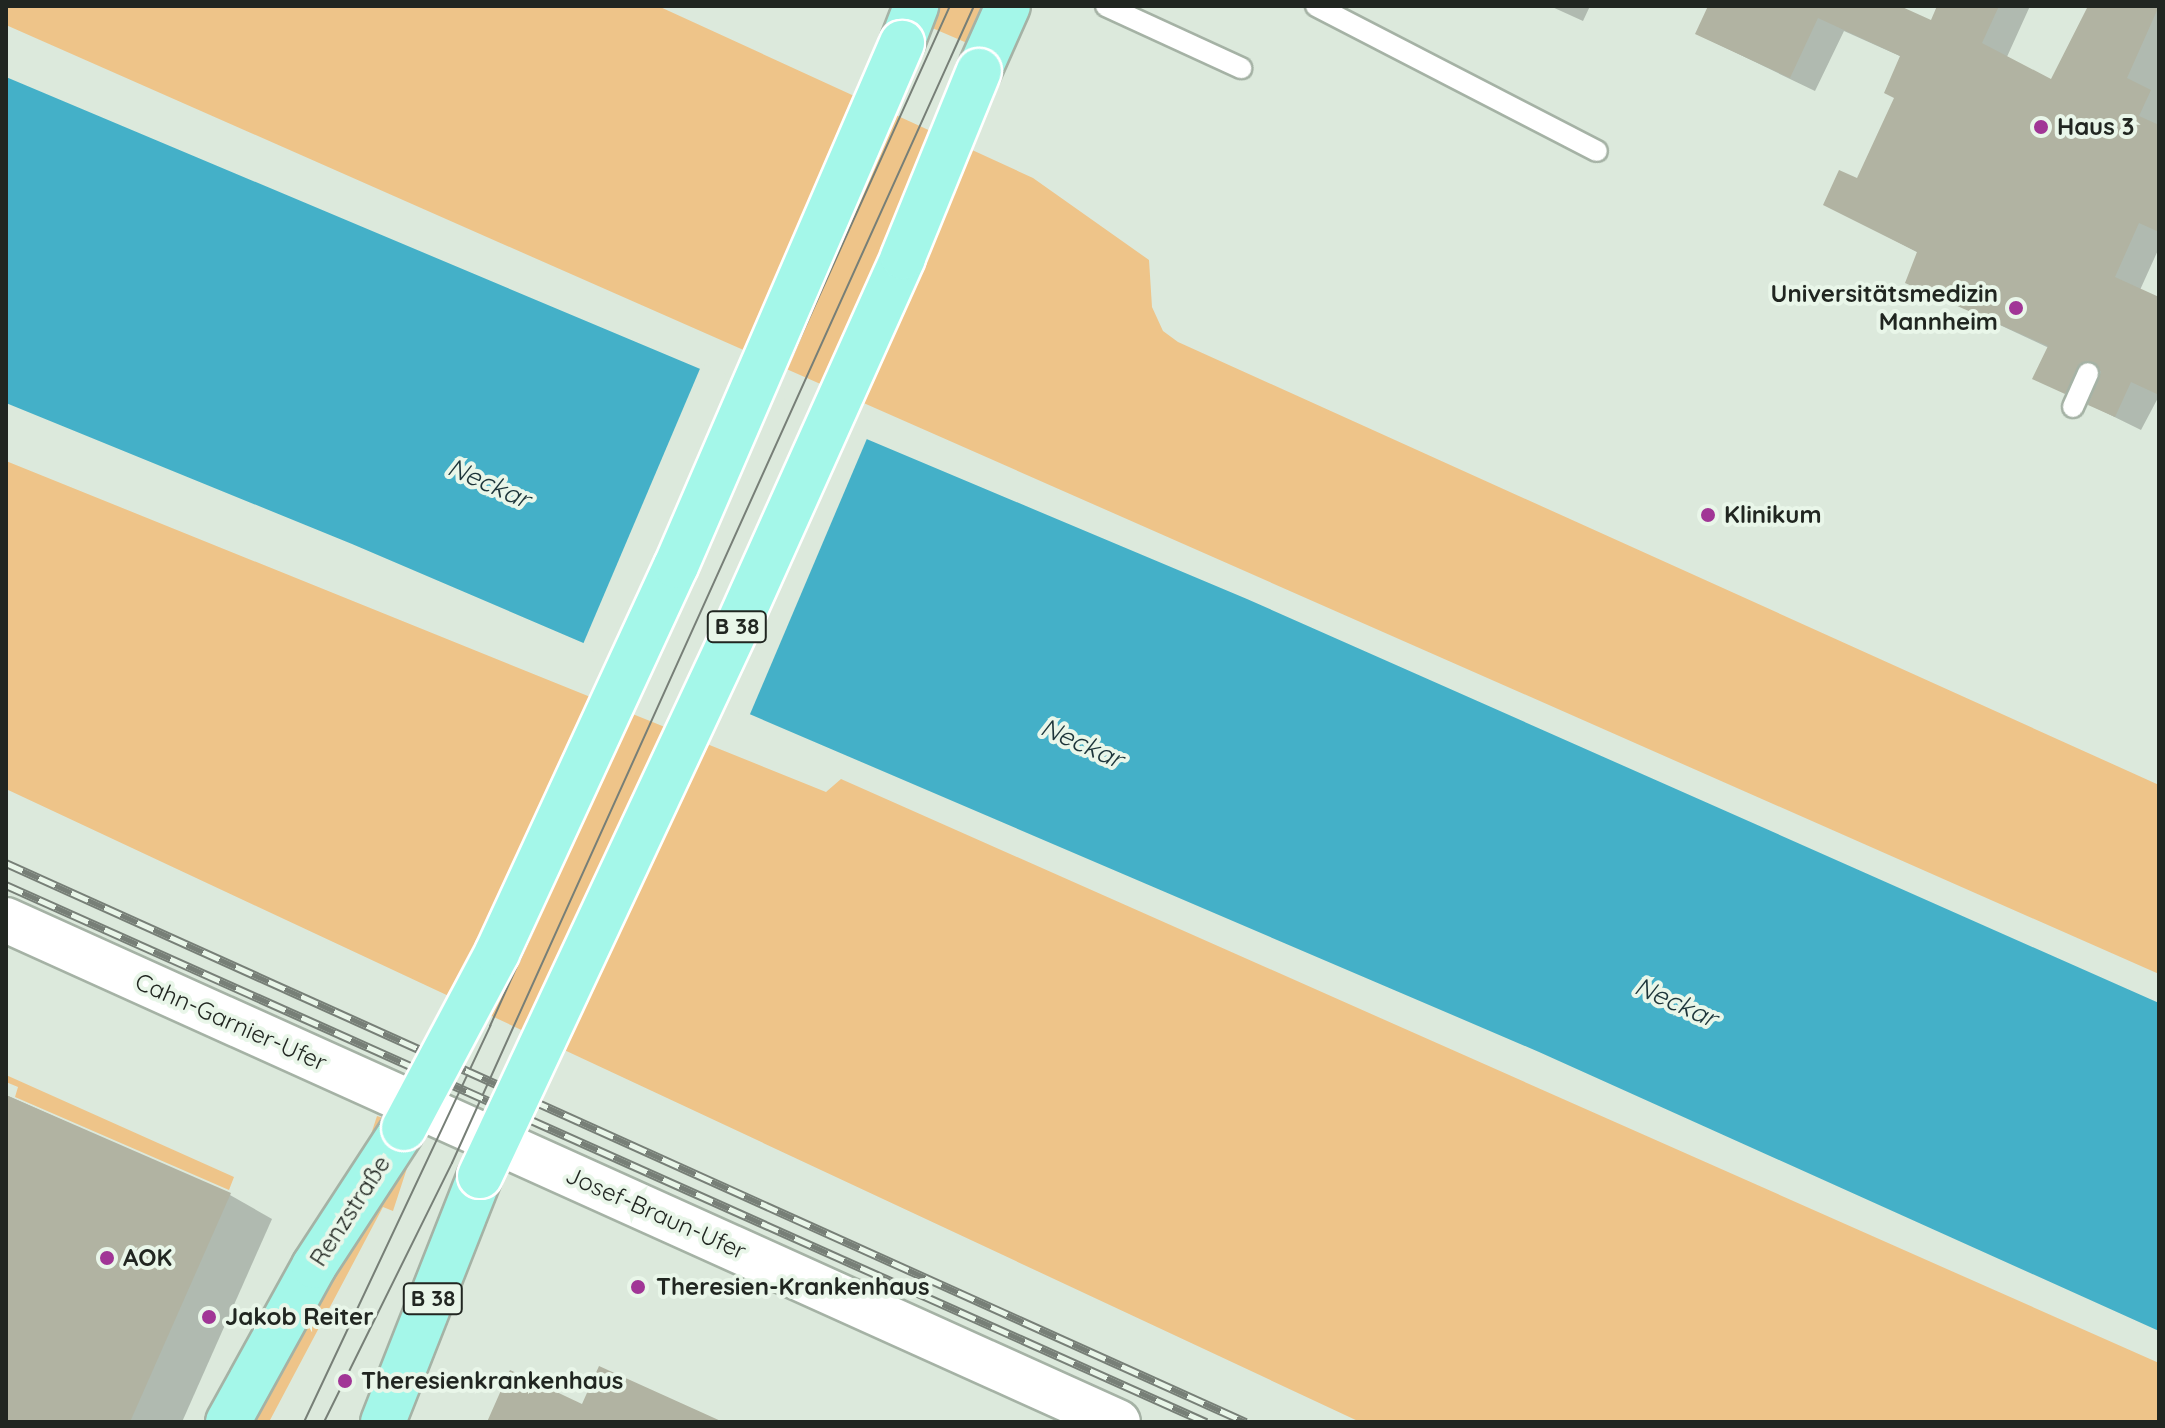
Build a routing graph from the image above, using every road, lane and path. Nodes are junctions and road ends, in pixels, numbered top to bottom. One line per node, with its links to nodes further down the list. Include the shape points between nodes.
1 (1008, 6): 12 (main road, B 38, bridge, via 903,257 738,625 480,1176)
2 (1106, 6): 5 (lane)
3 (1316, 6): 6 (lane)
4 (909, 25): 11 (main road, Renzstraße, bridge, via 663,594 497,953 404,1128 314,1266)
5 (1241, 68)
6 (1597, 151)
7 (2088, 373): 8 (lane)
8 (2073, 407)
9 (6, 920): 10 (street, Cahn-Garnier-Ufer)
10 (457, 1123): 13 (street, Josef-Braun-Ufer)
11 (228, 1422)
12 (383, 1422)
13 (1118, 1422)

